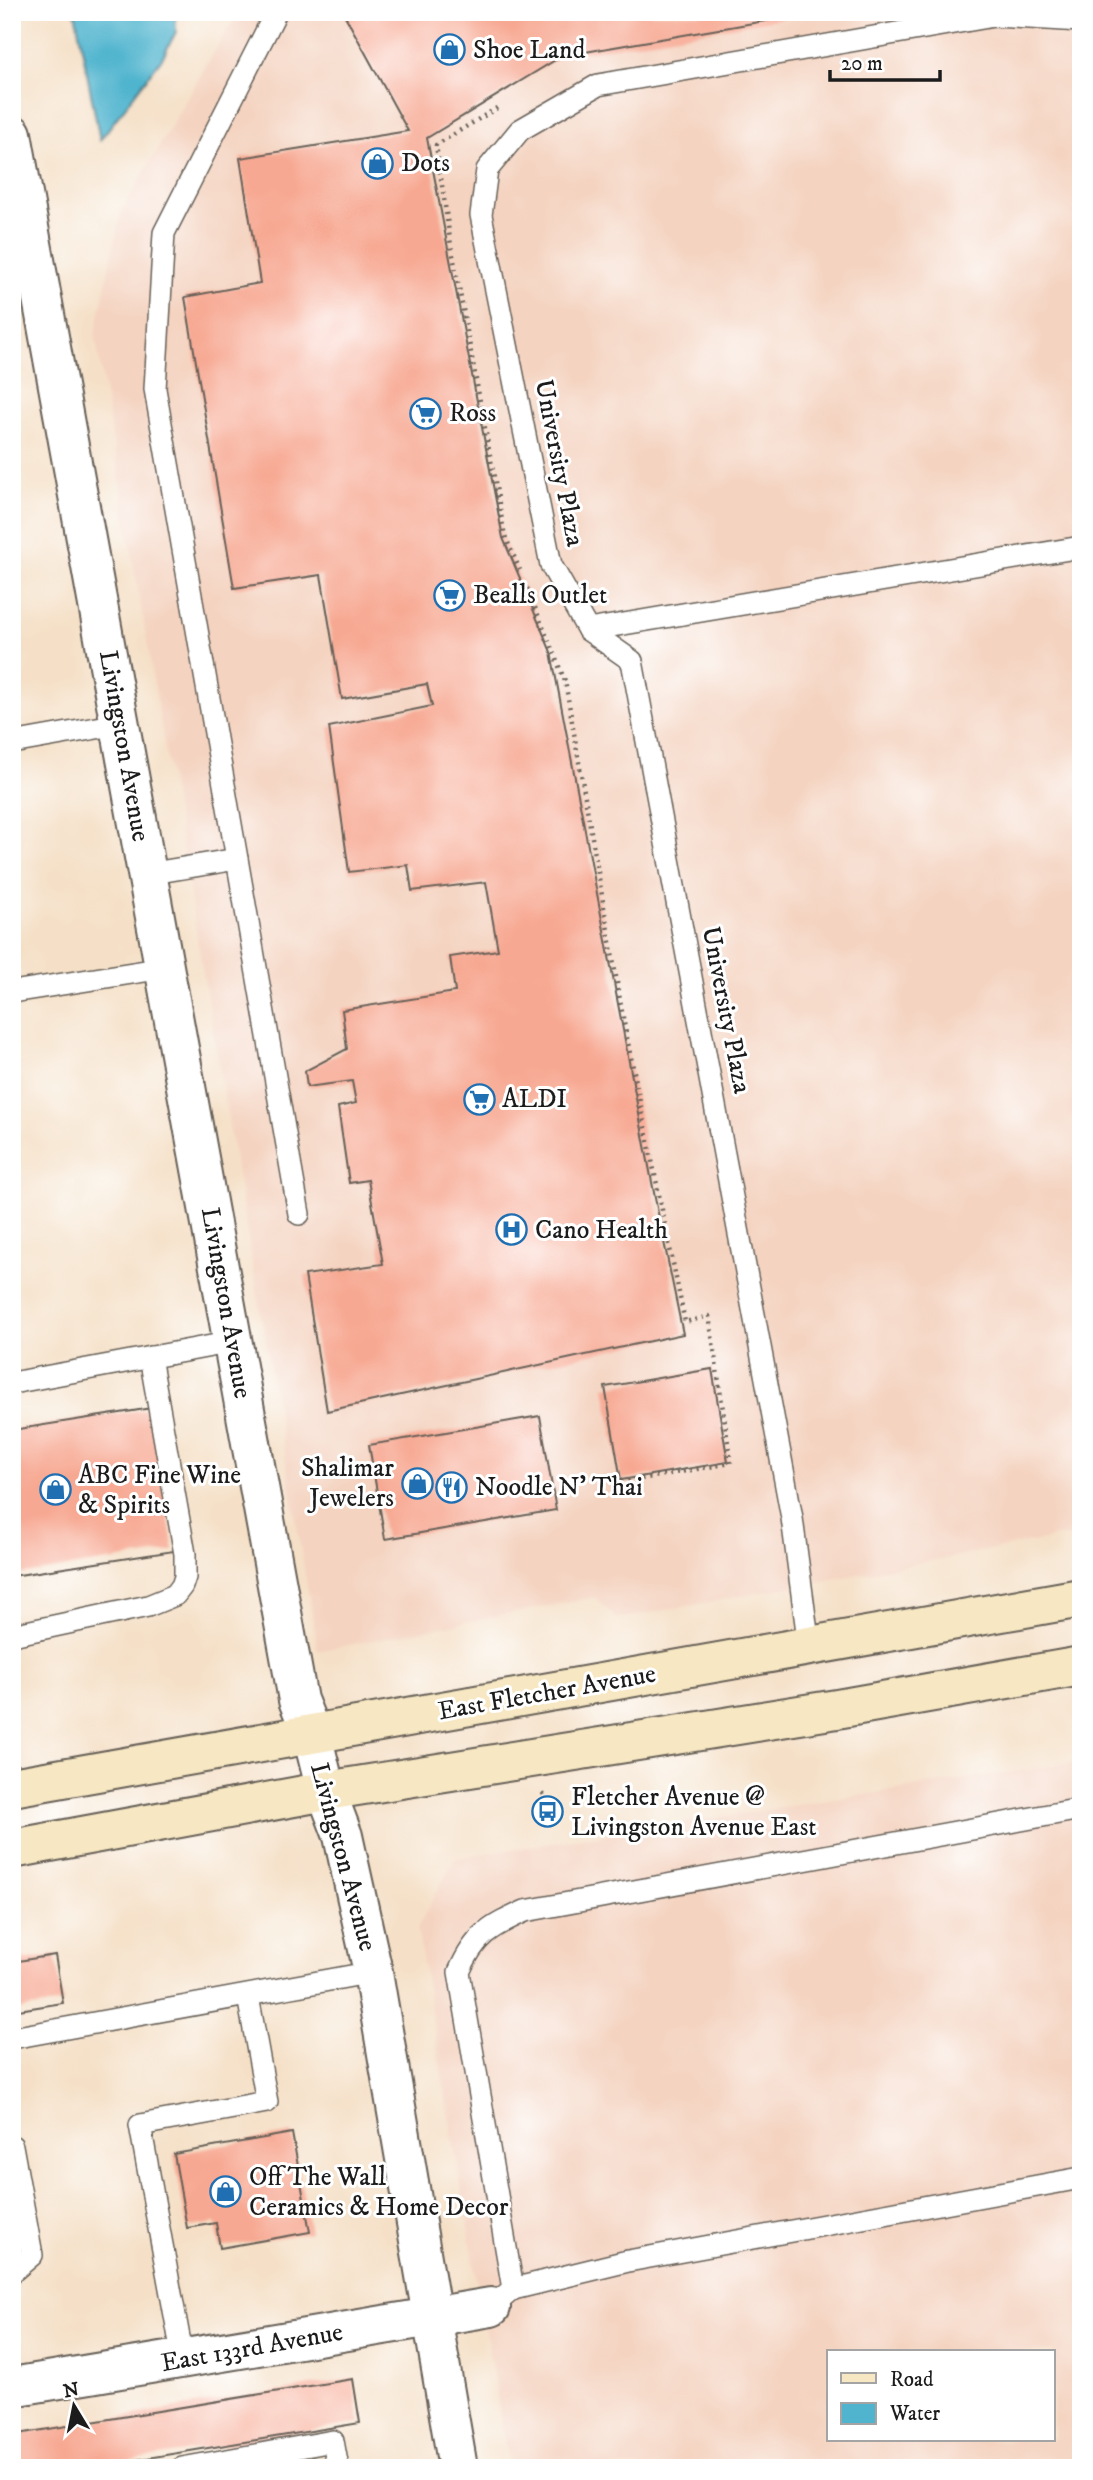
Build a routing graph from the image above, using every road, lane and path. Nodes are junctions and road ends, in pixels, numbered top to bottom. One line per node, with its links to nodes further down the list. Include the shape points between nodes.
1 (276, 12): 10 (lane, via 164,233 155,389)
2 (1081, 21): 7 (lane, University Plaza, via 995,16 598,85 520,130 487,170 481,215 551,565)
3 (504, 104): 18 (path, via 436,145 450,239 505,536 565,681 624,1023 685,1322 709,1316 731,1463)
4 (12, 134): 5 (street, Livingston Avenue)
5 (25, 276): 8 (street, Livingston Avenue)
6 (1081, 547): 7 (lane)
7 (588, 630): 21 (lane, University Plaza, via 632,661 794,1530)
8 (119, 724): 9 (lane); 11 (street, Livingston Avenue)
9 (12, 743)
10 (237, 859): 11 (lane); 14 (lane)
11 (147, 874): 12 (street, Livingston Avenue)
12 (164, 968): 13 (lane); 15 (street, Livingston Avenue)
13 (12, 992)
14 (299, 1214)
15 (233, 1342): 16 (lane); 25 (street, Livingston Avenue, via 298,1700)
16 (150, 1357): 17 (lane); 20 (lane, via 185,1554 182,1586 175,1595 148,1606)
17 (12, 1383)
18 (619, 1483)
19 (1081, 1598): 21 (main road, East Fletcher Avenue)
20 (12, 1635)
21 (809, 1647): 25 (main road, East Fletcher Avenue)
22 (1081, 1666): 23 (main road)
23 (999, 1680): 24 (lane); 27 (main road)
24 (1081, 1684)
25 (312, 1735): 26 (main road, East Fletcher Avenue); 27 (street, Livingston Avenue)
26 (12, 1787)
27 (326, 1791): 31 (main road); 32 (street, Livingston Avenue, via 343,1836)
28 (542, 1792): 30 (path)
29 (1081, 1808): 38 (lane, via 525,1911 497,1924 469,1947 459,1972)
30 (548, 1812)
31 (12, 1849)
32 (373, 1972): 33 (lane); 39 (street, Livingston Avenue)
33 (248, 1996): 34 (lane); 40 (lane, via 267,2102 140,2125)
34 (12, 2038)
35 (12, 2146): 37 (lane, via 32,2255)
36 (1081, 2178): 38 (lane, via 654,2256)
37 (12, 2272)
38 (502, 2298): 39 (street, East 133rd Avenue)
39 (433, 2317): 40 (street, East 133rd Avenue); 45 (street, Livingston Avenue)
40 (183, 2359): 41 (street, East 133rd Avenue)
41 (12, 2387)
42 (228, 2464): 43 (lane); 44 (lane, via 333,2441)
43 (182, 2468)
44 (338, 2468)
45 (458, 2468)

